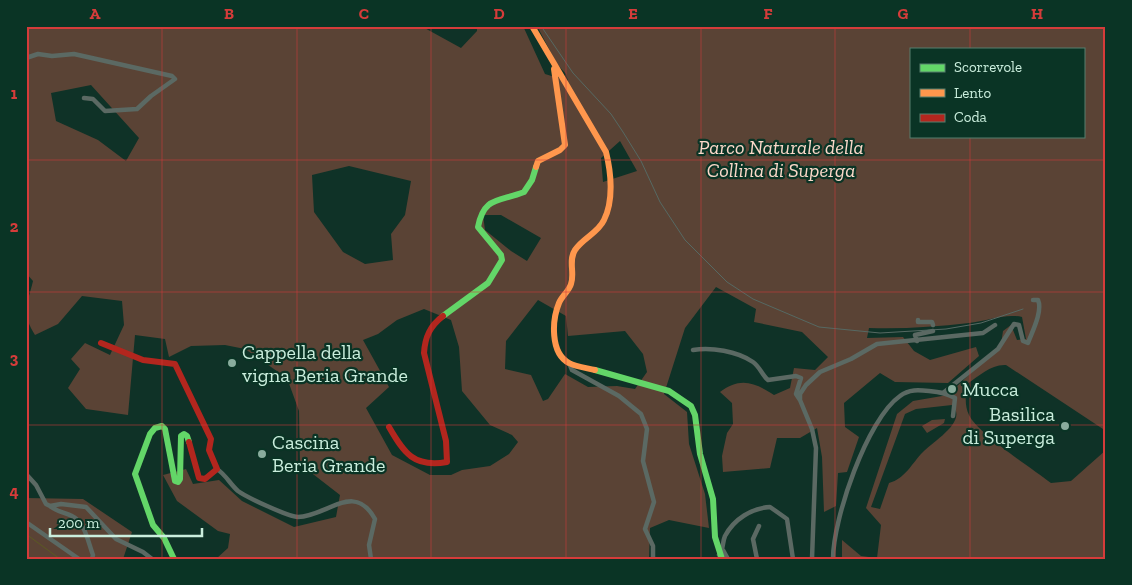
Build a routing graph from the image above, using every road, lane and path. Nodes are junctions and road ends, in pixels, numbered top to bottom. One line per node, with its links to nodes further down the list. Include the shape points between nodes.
1 (532, 26): 3 (street)
2 (26, 58): 4 (street, via 38,54 83,56 175,79 131,111 105,111 93,99)
3 (553, 63): 13 (street, via 610,163 606,214 602,224 574,252 572,280 555,312 557,348); 17 (street, via 565,145 538,162 524,192 496,198 483,212 478,227 502,260 488,283 433,323 423,342 446,441 447,462 418,463)
4 (84, 98)
5 (1033, 300): 14 (street, via 1038,300 1040,310 1028,343 1023,341 1019,325 1014,324 998,349)
6 (918, 320): 7 (street, via 932,322)
7 (933, 325)
8 (995, 325): 10 (street, via 983,333)
9 (933, 332): 10 (street, via 915,335)
10 (917, 341): 15 (street, via 877,344 820,372 806,385)
11 (101, 343): 18 (street, via 143,360 175,364 211,439 209,450)
12 (693, 350): 15 (street, via 714,348 745,358 768,380 796,376 802,381 796,394)
13 (569, 363): 23 (street, via 664,388 691,405 710,486 716,521 715,540); 29 (street, via 572,370 619,396 640,414 647,430 643,461 654,502 645,529 654,546)
14 (943, 393): 16 (street, via 956,401); 34 (street, via 912,391 900,395 878,422 863,448 838,522)
15 (800, 400): 33 (street, via 816,448)
16 (953, 416)
17 (389, 427)
18 (217, 469): 27 (street, via 205,479 199,478 184,434 181,436 181,475 176,482 165,428 158,426 150,434 135,474 153,525 164,538); 28 (street, via 239,492 298,517 360,501 369,507 376,519)
19 (26, 474): 20 (street)
20 (50, 506): 25 (street, via 81,524); 26 (street, via 86,507 116,539)
21 (26, 522): 24 (street)
22 (758, 526): 31 (street, via 753,539)
23 (721, 555): 30 (street); 32 (street, via 725,537 745,515 752,510 770,507 787,520)
24 (79, 559)
25 (92, 559)
26 (152, 559)
27 (174, 559)
28 (370, 559)
29 (653, 559)
30 (728, 559)
31 (757, 559)
32 (793, 559)
33 (812, 559)
34 (833, 559)

